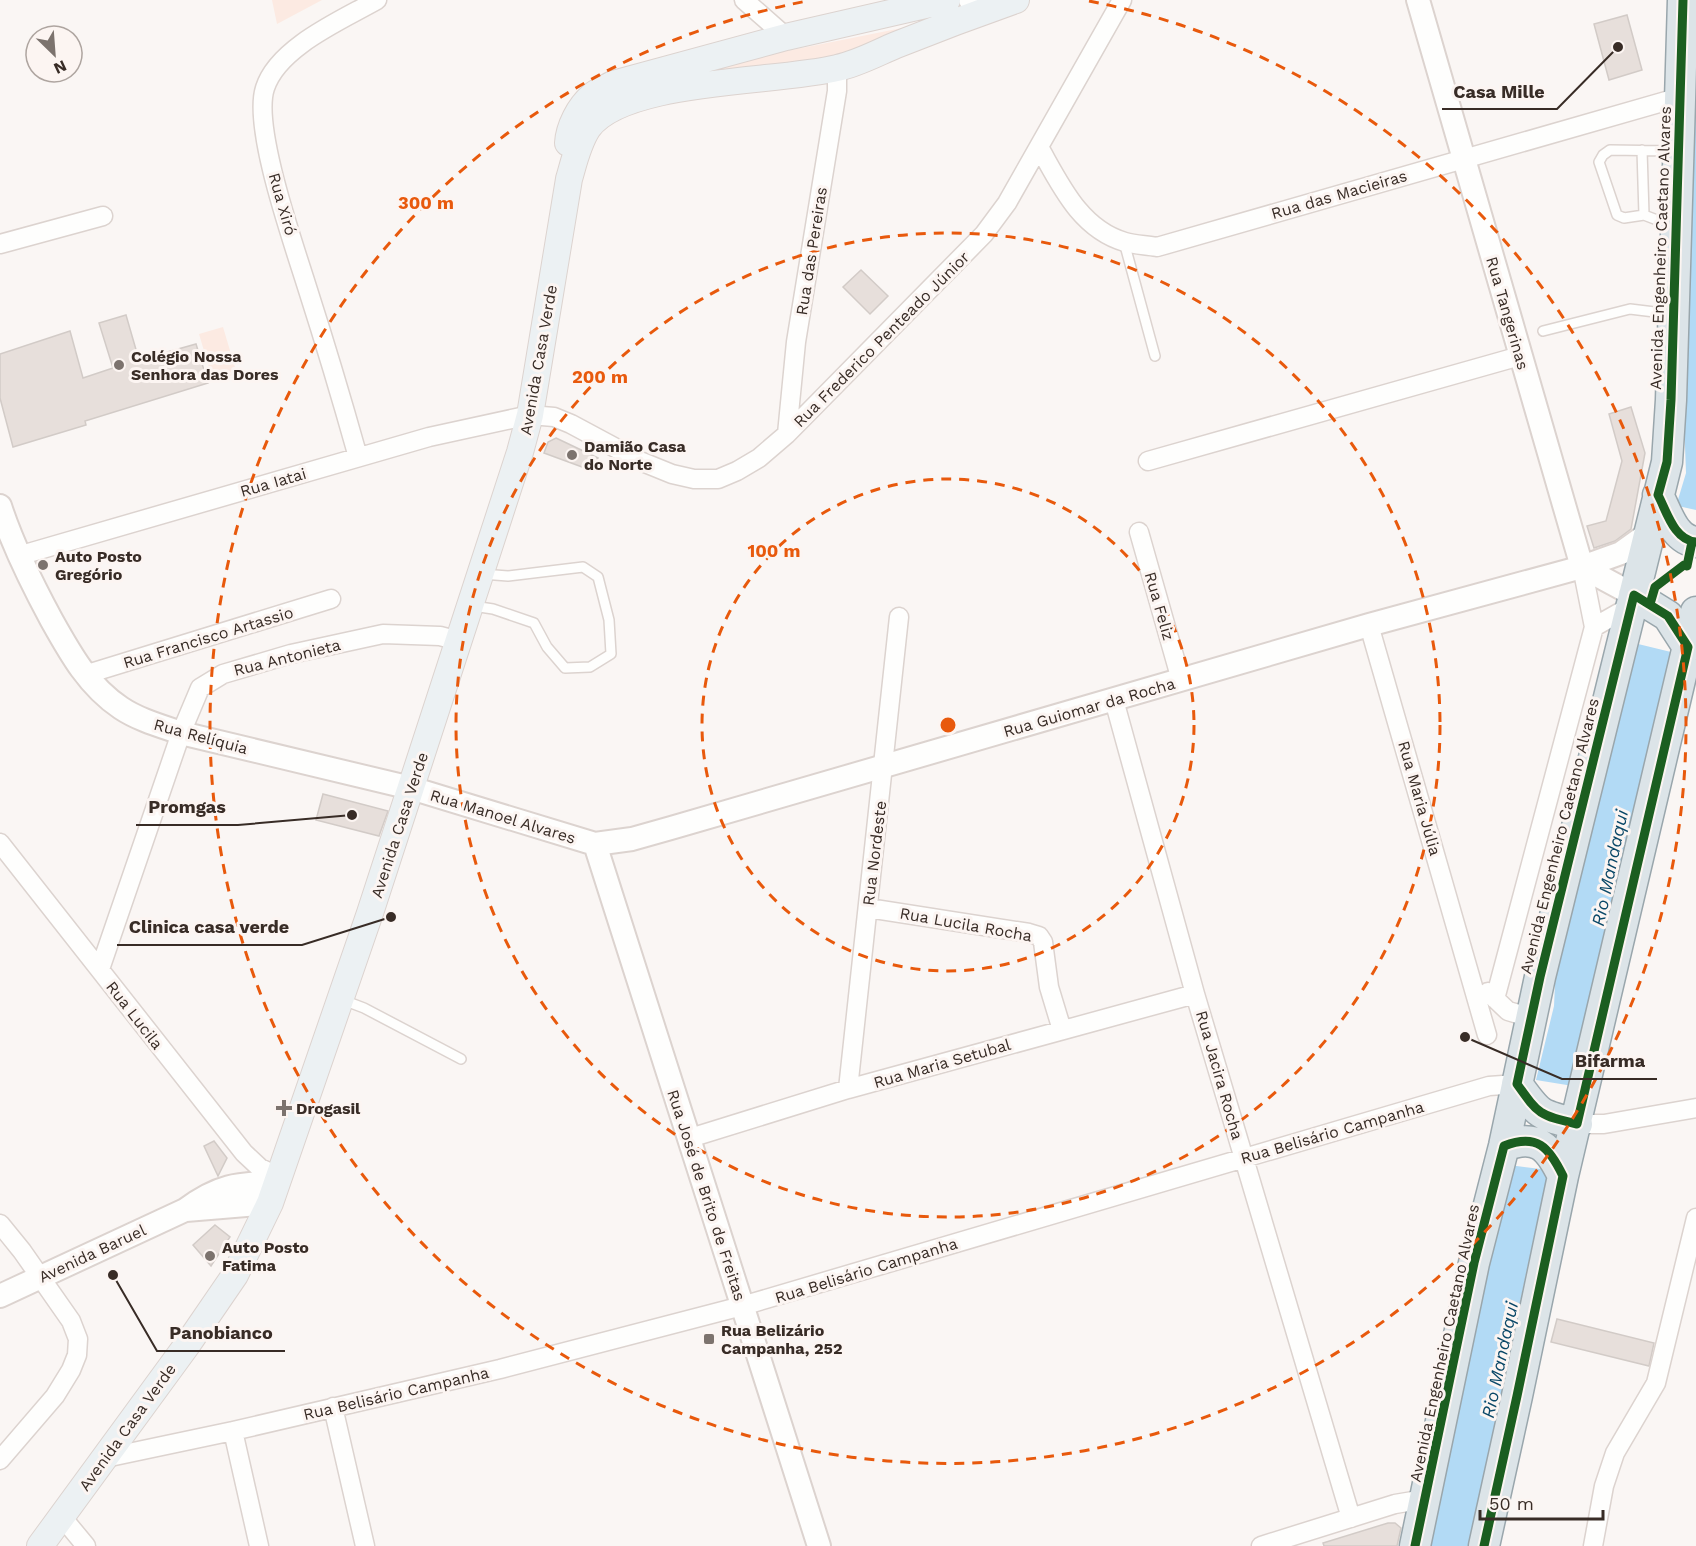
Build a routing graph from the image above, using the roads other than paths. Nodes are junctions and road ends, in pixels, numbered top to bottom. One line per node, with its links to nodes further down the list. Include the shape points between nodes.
1 (377, 0): 28 (street, Rua Xiró, via 289,53 265,89 263,110 271,161)
2 (744, 0): 9 (street)
3 (947, 0): 9 (main road, Avenida Casa Verde)
4 (1016, 0): 8 (main road, Avenida Casa Verde)
5 (1122, 0): 12 (street, Rua Frederico Penteado Júnior)
6 (1418, 0): 15 (street, Rua Tangerinas)
7 (1683, 0): 11 (main road, Avenida Engenheiro Caetano Alvares)
8 (972, 7): 10 (main road, Avenida Casa Verde)
9 (786, 37): 16 (main road, Avenida Casa Verde, via 613,84 592,96 571,128)
10 (837, 68): 16 (main road, Avenida Casa Verde, via 661,92 631,100 602,114 588,128); 27 (street, Rua das Pereiras, via 837,91 796,342)
11 (1680, 97): 14 (main road, Avenida Engenheiro Caetano Alvares); 15 (street, Rua das Macieiras)
12 (1039, 147): 20 (street, Rua das Macieiras, via 1088,222); 27 (street, Rua Frederico Penteado Júnior, via 1008,203 984,234)
13 (1642, 150): 14 (lane); 17 (lane); 17 (lane, via 1610,150 1599,162 1617,215)
14 (1678, 151): 19 (main road, Avenida Engenheiro Caetano Alvares)
15 (1463, 159): 20 (street, Rua das Macieiras, via 1157,247); 25 (street, Rua Tangerinas)
16 (569, 179): 26 (main road, Avenida Casa Verde)
17 (1644, 215): 19 (lane)
18 (103, 216): 21 (street)
19 (1676, 227): 22 (main road, Avenida Engenheiro Caetano Alvares)
20 (1124, 242): 24 (lane)
21 (0, 244)
22 (1673, 315): 23 (lane, via 1630,309); 30 (main road, Avenida Engenheiro Caetano Alvares, via 1667,462)
23 (1543, 331)
24 (1155, 356)
25 (1520, 356): 29 (street); 36 (street, Rua Tangerinas)
26 (530, 415): 27 (street, Rua Frederico Penteado Júnior, via 554,417 572,424 640,461 694,479 718,479 737,471); 28 (street, Rua Iatai); 37 (main road, Avenida Casa Verde)
27 (787, 434)
28 (358, 457): 35 (street, Rua Iatai)
29 (1148, 461)
30 (1659, 495): 33 (main road, Avenida Engenheiro Caetano Alvares); 34 (main road, via 1677,532)
31 (0, 506): 35 (street, Rua Relíquia)
32 (1139, 532): 48 (street, Rua Feliz)
33 (1649, 533): 36 (street, Rua Guiomar da Rocha, via 1621,553); 39 (main road, Avenida Engenheiro Caetano Alvares)
34 (1696, 542)
35 (18, 556): 47 (street, Rua Relíquia)
36 (1582, 567): 39 (street); 43 (street, Rua Guiomar da Rocha); 44 (street, Rua Tangerinas)
37 (482, 574): 40 (main road, Avenida Casa Verde); 40 (lane, via 508,576 583,567 598,577 609,620 610,654 590,667 565,668 534,623)
38 (331, 599): 47 (street, Rua Francisco Artassio)
39 (1633, 601): 44 (street); 46 (main road, via 1668,616); 62 (main road, Avenida Engenheiro Caetano Alvares)
40 (471, 606): 45 (main road, Avenida Casa Verde)
41 (1696, 612): 46 (main road)
42 (899, 617): 52 (street, Rua Nordeste)
43 (1369, 625): 48 (street, Rua Guiomar da Rocha); 58 (street, Rua Maria Júlia)
44 (1594, 627): 61 (street, Rua Tangerinas)
45 (459, 641): 51 (street, Rua Antonieta, via 440,636 382,634 223,674 200,688); 53 (main road, Avenida Casa Verde)
46 (1688, 647): 50 (main road)
47 (84, 675): 51 (street, Rua Relíquia, via 123,710)
48 (1181, 680): 49 (street, Rua Guiomar da Rocha)
49 (1114, 700): 52 (street, Rua Guiomar da Rocha); 59 (street, Rua Jacira Rocha)
50 (1685, 702): 69 (main road)
51 (181, 733): 53 (street, Rua Relíquia); 57 (street, Rua Antonieta)
52 (884, 766): 55 (street, Rua Guiomar da Rocha, via 632,839); 56 (street, Rua Nordeste)
53 (411, 788): 55 (street, Rua Manoel Alvares); 60 (main road, Avenida Casa Verde)
54 (0, 843): 57 (street, Rua Lucila)
55 (595, 844): 70 (street, Rua José de Brito de Freitas)
56 (868, 908): 63 (street, Rua Lucila Rocha, via 1039,936); 67 (street, Rua Nordeste)
57 (100, 969): 74 (street, Rua Lucila)
58 (1470, 970): 61 (street, Rua Maria Júlia); 64 (street, Rua Maria Júlia)
59 (1196, 994): 63 (street, Rua Maria Setubal); 72 (street, Rua Jacira Rocha)
60 (341, 999): 65 (lane); 74 (main road, Avenida Casa Verde)
61 (1496, 999): 62 (street, Rua Maria Júlia, via 1508,1011)
62 (1532, 1018): 66 (main road, Avenida Engenheiro Caetano Alvares)
63 (1062, 1030): 67 (street, Rua Maria Setubal)
64 (1487, 1035)
65 (461, 1059)
66 (1516, 1084): 69 (main road, via 1543,1116); 71 (main road, Avenida Engenheiro Caetano Alvares); 72 (street, Rua Belisário Campanha, via 1489,1086)
67 (848, 1089): 70 (street, Rua Maria Setubal)
68 (1696, 1108): 69 (street, via 1604,1124)
69 (1577, 1124): 73 (main road)
70 (690, 1138): 79 (street, Rua José de Brito de Freitas)
71 (1504, 1146): 73 (main road, via 1521,1140 1538,1143 1549,1151); 84 (main road, Avenida Engenheiro Caetano Alvares, via 1474,1263)
72 (1244, 1158): 79 (street, Rua Belisário Campanha); 86 (street, Rua Jacira Rocha)
73 (1563, 1176): 94 (main road)
74 (275, 1187): 77 (street, Avenida Baruel, via 242,1183 222,1188 184,1210); 82 (main road, Avenida Casa Verde, via 235,1275)
75 (1696, 1218): 95 (street, via 1656,1383 1615,1453 1604,1486)
76 (0, 1224): 77 (street)
77 (40, 1277): 78 (street, Avenida Baruel); 83 (street, via 71,1321 78,1339 77,1355 55,1396)
78 (0, 1296)
79 (742, 1306): 80 (street, Rua Belisário Campanha, via 500,1369); 91 (street, Rua José de Brito de Freitas)
80 (333, 1407): 81 (street, Rua Belisário Campanha); 90 (street)
81 (233, 1431): 82 (street, Rua Belisário Campanha); 89 (street)
82 (105, 1458): 85 (main road, Avenida Casa Verde)
83 (0, 1460)
84 (1425, 1499): 86 (street); 93 (main road, Avenida Engenheiro Caetano Alvares)
85 (62, 1517): 87 (main road, Avenida Casa Verde); 88 (street)
86 (1351, 1518): 92 (street)
87 (40, 1546)
88 (86, 1546)
89 (259, 1546)
90 (365, 1546)
91 (819, 1546)
92 (1261, 1546)
93 (1415, 1546)
94 (1484, 1546)
95 (1593, 1546)

